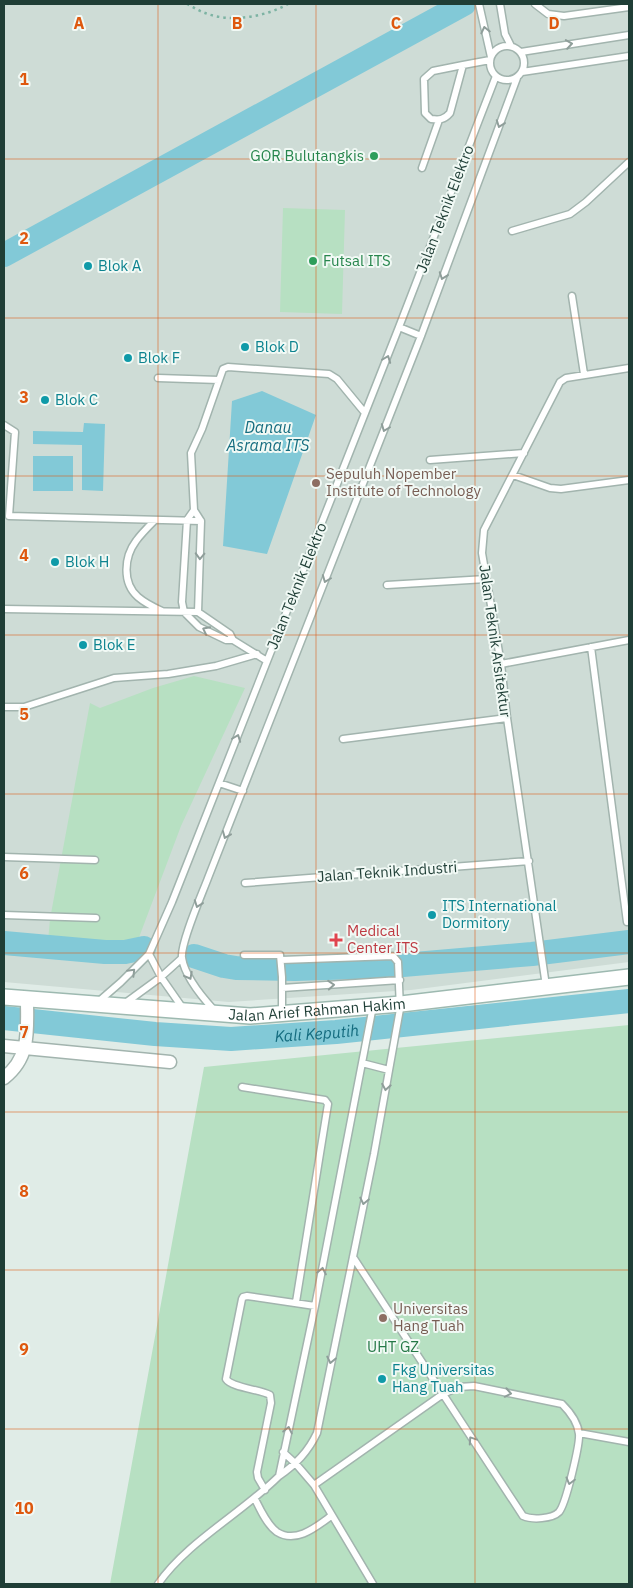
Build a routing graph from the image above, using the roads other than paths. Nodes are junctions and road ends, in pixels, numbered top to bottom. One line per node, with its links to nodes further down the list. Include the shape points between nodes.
1 (479, 4): 9 (lane, one-way to 1)
2 (500, 4): 6 (lane, via 505,34)
3 (535, 4): 4 (lane, via 548,14 564,16)
4 (629, 6)
5 (629, 35): 7 (lane, one-way to 5)
6 (511, 46): 7 (lane); 9 (lane, via 498,49)
7 (521, 52): 11 (lane, via 525,66)
8 (629, 56): 11 (lane)
9 (491, 58): 10 (lane); 12 (lane, via 490,66)
10 (463, 65): 14 (lane, via 450,113); 14 (lane, via 433,71 424,79 425,113 430,119)
11 (522, 72): 13 (lane)
12 (496, 76): 13 (lane, via 510,81); 19 (lane, Jalan Teknik Elektro)
13 (517, 78): 20 (lane, Jalan Teknik Elektro, one-way to 20)
14 (439, 120): 16 (lane)
15 (629, 162): 17 (lane, via 570,214)
16 (422, 168)
17 (512, 231)
18 (572, 296): 22 (lane)
19 (399, 327): 20 (lane); 25 (lane, Jalan Teknik Elektro, one-way to 19)
20 (421, 336): 52 (lane, Jalan Teknik Elektro, one-way to 52)
21 (629, 368): 22 (lane, Jalan Teknik Arsitektur)
22 (584, 374): 27 (lane, Jalan Teknik Arsitektur, via 560,382)
23 (158, 378): 24 (lane)
24 (219, 380): 25 (lane, via 223,369 228,367 329,374); 31 (lane, via 191,452)
25 (365, 413): 46 (lane, Jalan Teknik Elektro)
26 (4, 425): 32 (lane, via 15,432)
27 (524, 452): 28 (lane); 29 (lane, Jalan Teknik Arsitektur)
28 (430, 460)
29 (513, 475): 30 (lane, via 561,489); 36 (lane, Jalan Teknik Arsitektur, via 484,530 482,553)
30 (629, 480)
31 (194, 510): 33 (lane); 35 (lane)
32 (7, 516): 34 (lane)
33 (187, 520): 34 (lane); 35 (lane); 40 (lane)
34 (154, 521): 39 (lane, via 129,552 128,583 137,596)
35 (201, 521): 41 (lane, one-way to 41)
36 (486, 579): 37 (lane); 47 (lane, Jalan Teknik Arsitektur)
37 (388, 585)
38 (4, 609): 39 (lane)
39 (164, 612): 40 (lane)
40 (184, 612): 41 (lane); 42 (lane, one-way to 40, via 226,640 200,627)
41 (198, 612): 42 (lane, via 230,634)
42 (233, 640): 45 (lane)
43 (629, 640): 44 (lane)
44 (591, 647): 47 (lane); 59 (lane)
45 (259, 655): 46 (lane); 48 (lane, via 206,668 114,678 24,707)
46 (268, 659): 51 (lane, Jalan Teknik Elektro, one-way to 46)
47 (501, 664): 49 (lane, Jalan Teknik Arsitektur)
48 (4, 707)
49 (507, 718): 50 (lane); 55 (lane, Jalan Teknik Arsitektur)
50 (343, 739)
51 (220, 783): 52 (lane); 60 (lane, Jalan Teknik Elektro)
52 (243, 791): 62 (lane, Jalan Teknik Elektro, one-way to 62, via 189,930)
53 (4, 857): 54 (lane)
54 (95, 860)
55 (529, 861): 56 (lane, Jalan Teknik Industri); 67 (lane, Jalan Teknik Arsitektur)
56 (245, 883)
57 (4, 915): 58 (lane)
58 (96, 918)
59 (627, 922)
60 (148, 954): 64 (lane); 71 (lane, Jalan Teknik Elektro, one-way to 60)
61 (244, 955): 63 (lane, via 278,954)
62 (182, 958): 64 (lane); 77 (lane, one-way to 77, via 197,990)
63 (281, 962): 66 (lane, via 393,956 398,962); 68 (lane)
64 (161, 977): 73 (lane); 75 (lane)
65 (629, 977): 67 (main road, Jalan Arief Rahman Hakim)
66 (400, 980): 68 (lane, one-way to 66); 72 (lane)
67 (546, 987): 72 (main road, Jalan Arief Rahman Hakim)
68 (282, 988): 76 (lane)
69 (4, 997): 70 (main road, Jalan Arief Rahman Hakim)
70 (27, 1004): 71 (main road, Jalan Arief Rahman Hakim); 79 (street)
71 (95, 1005): 73 (main road, Jalan Arief Rahman Hakim)
72 (401, 1006): 74 (main road, Jalan Arief Rahman Hakim); 82 (lane)
73 (120, 1007): 75 (main road, Jalan Arief Rahman Hakim)
74 (372, 1008): 76 (main road, Jalan Arief Rahman Hakim); 81 (lane)
75 (186, 1012): 77 (main road, Jalan Arief Rahman Hakim)
76 (282, 1014): 77 (main road, Jalan Arief Rahman Hakim)
77 (218, 1015)
78 (4, 1046): 79 (street)
79 (25, 1048): 80 (street); 83 (street, via 20,1062)
80 (170, 1062)
81 (362, 1063): 82 (lane); 87 (lane, one-way to 81)
82 (389, 1070): 85 (lane, one-way to 85)
83 (4, 1078)
84 (242, 1087): 86 (lane, via 325,1100 328,1104)
85 (353, 1257): 88 (lane); 92 (lane, one-way to 92, via 316,1433 310,1447)
86 (296, 1302): 87 (lane); 95 (lane, via 243,1297 226,1379 231,1384 270,1395 257,1472)
87 (315, 1306): 91 (lane, one-way to 87)
88 (444, 1394): 89 (lane, one-way to 89, via 459,1387 474,1386 562,1404 570,1412); 89 (lane, one-way to 88, via 564,1504 552,1516 527,1518); 94 (lane)
89 (579, 1433): 90 (lane)
90 (629, 1442)
91 (283, 1452): 92 (lane); 93 (lane)
92 (296, 1464): 93 (lane); 94 (lane)
93 (278, 1476): 95 (lane)
94 (314, 1485): 97 (lane)
95 (265, 1490): 96 (lane)
96 (255, 1499): 97 (lane, via 276,1532 284,1534 300,1535 311,1531); 98 (lane, via 178,1560)
97 (332, 1516): 99 (lane)
98 (158, 1584)
99 (372, 1584)

